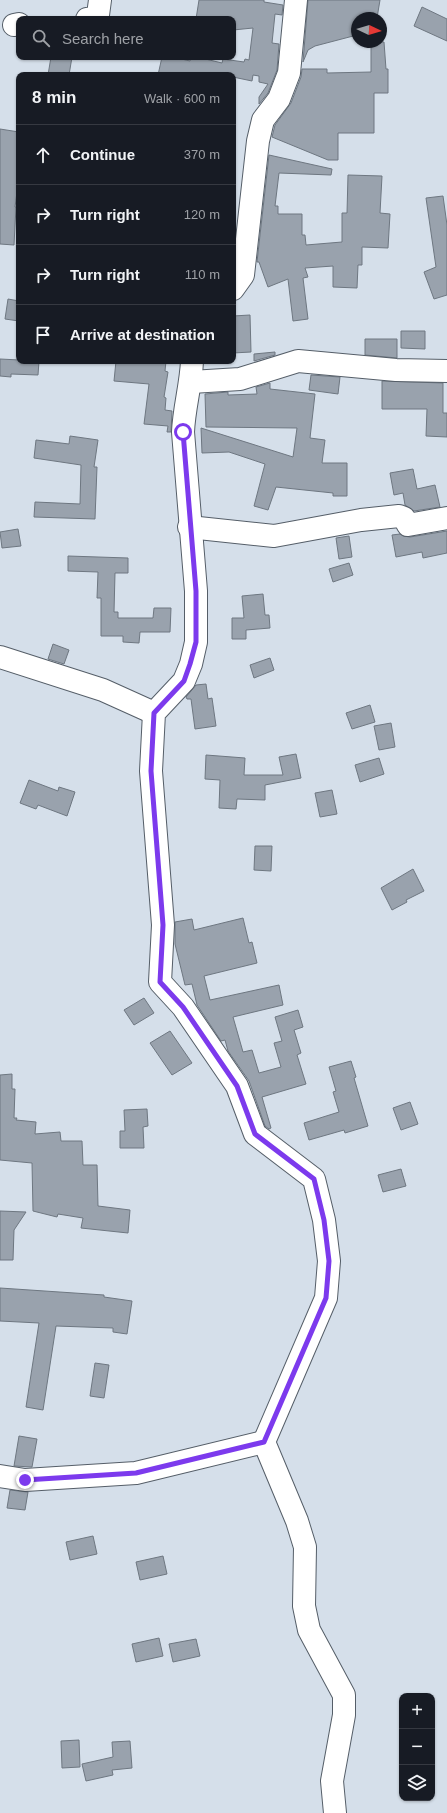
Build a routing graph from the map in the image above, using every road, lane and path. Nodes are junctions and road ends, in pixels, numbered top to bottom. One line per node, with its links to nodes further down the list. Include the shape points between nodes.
1 (100, 0): 3 (street)
2 (296, 0): 4 (street, via 289,73 279,99 263,120 258,141 243,275)
3 (97, 16)
4 (236, 285)
5 (192, 364): 7 (street)
6 (447, 371): 7 (street, via 396,370 298,361 240,379)
7 (191, 382): 9 (street, via 184,411 183,432)
8 (447, 518): 9 (street, via 408,525 404,518 399,516 361,520 274,536)
9 (189, 527): 11 (street, via 196,591 196,642 184,681)
10 (0, 657): 11 (street, via 103,690)
11 (154, 713): 12 (street, via 151,771 163,925 160,982 183,1007 237,1086 255,1134 314,1179 324,1220 329,1261 326,1298)
12 (264, 1442): 13 (street, via 136,1473 25,1480); 14 (street, via 297,1521 305,1547 304,1606 309,1630 344,1695 344,1715 332,1782)
13 (0, 1476)
14 (335, 1813)

